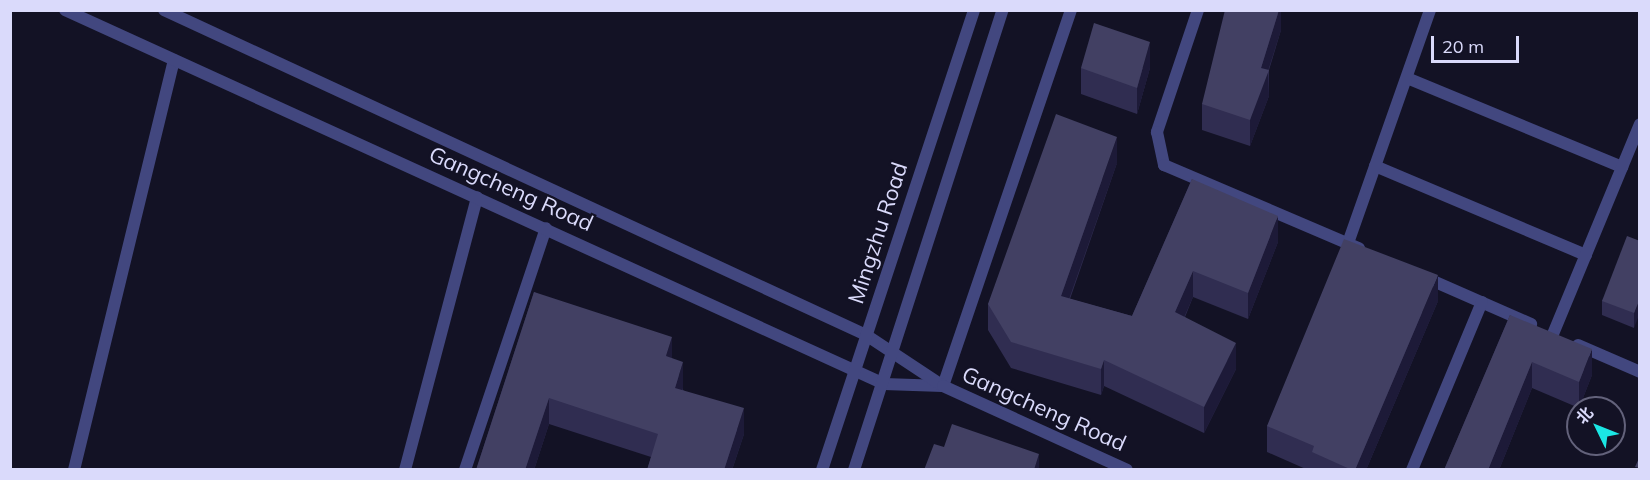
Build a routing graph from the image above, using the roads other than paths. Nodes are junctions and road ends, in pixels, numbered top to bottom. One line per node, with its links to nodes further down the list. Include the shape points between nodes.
1 (65, 10): 8 (street, Gangcheng Road)
2 (164, 10): 21 (street, Gangcheng Road)
3 (974, 10): 21 (street, Mingzhu Road)
4 (1003, 10): 22 (street)
5 (1071, 10): 26 (street)
6 (1198, 10): 15 (street, via 1157,132 1164,165)
7 (1430, 10): 9 (street)
8 (174, 60): 13 (street, Gangcheng Road); 27 (street)
9 (1407, 78): 11 (street); 12 (street)
10 (1640, 124): 12 (street)
11 (1375, 166): 15 (street); 17 (street)
12 (1622, 167): 17 (street)
13 (477, 197): 14 (street, Gangcheng Road); 28 (street)
14 (546, 228): 23 (street, Gangcheng Road); 29 (street)
15 (1348, 243): 16 (street)
16 (1369, 252)
17 (1586, 255): 20 (street)
18 (1410, 271): 19 (street)
19 (1482, 302): 20 (street); 33 (street)
20 (1553, 334): 24 (street)
21 (866, 335): 22 (street, Gangcheng Road); 23 (street, Mingzhu Road)
22 (895, 350): 25 (street); 26 (street, Gangcheng Road)
23 (855, 370): 25 (street, Gangcheng Road); 30 (street, Mingzhu Road)
24 (1640, 372)
25 (884, 384): 26 (street, Gangcheng Road); 31 (street)
26 (943, 386): 32 (street, Gangcheng Road)
27 (74, 470)
28 (405, 470)
29 (465, 470)
30 (822, 470)
31 (854, 470)
32 (1127, 470)
33 (1412, 470)

